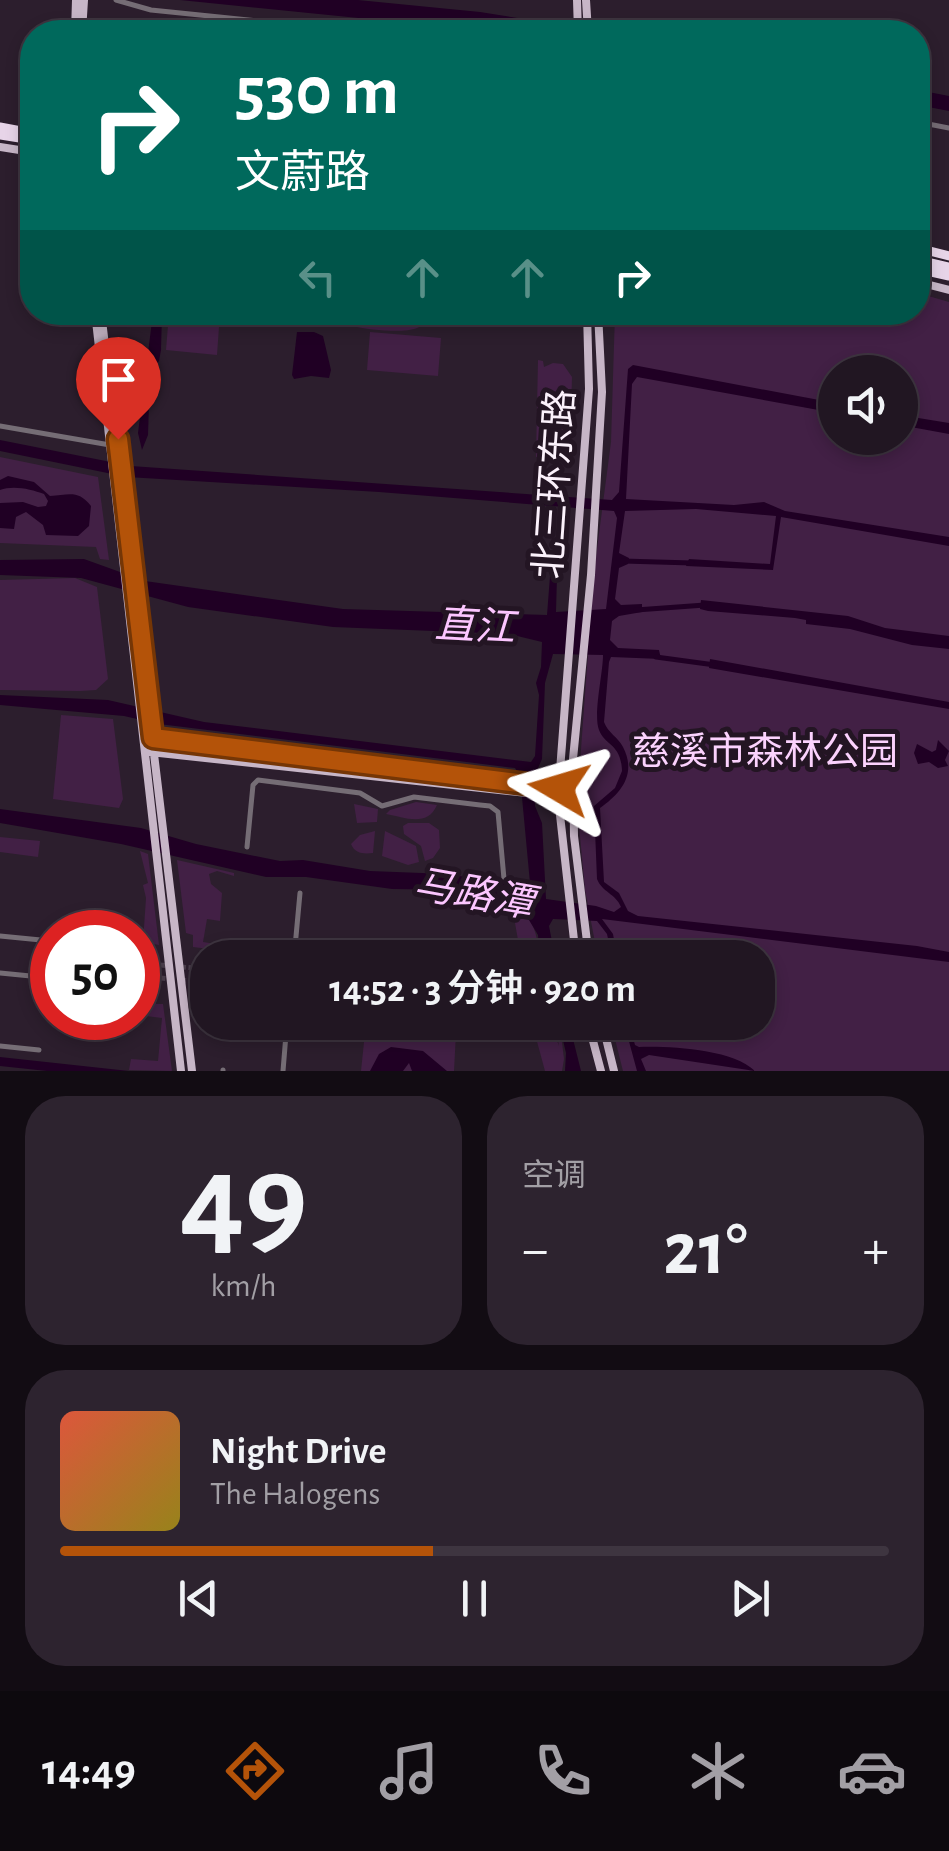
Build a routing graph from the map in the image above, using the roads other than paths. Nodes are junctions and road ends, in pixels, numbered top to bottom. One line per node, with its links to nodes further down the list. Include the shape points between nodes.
1 (116, 0): 2 (street)
2 (247, 20)
3 (99, 325): 8 (main road)
4 (100, 325): 9 (main road)
5 (587, 325): 12 (main road, 北三环东路, via 589,389)
6 (599, 325): 13 (main road, 北三环东路, via 602,392)
7 (0, 426): 8 (street)
8 (112, 446): 9 (main road)
9 (117, 463): 10 (main road)
10 (148, 733): 11 (main road); 12 (main road)
11 (150, 752): 12 (main road, via 538,795); 15 (main road)
12 (559, 792): 13 (main road); 21 (main road, 北三环东路)
13 (573, 793): 22 (main road, 北三环东路)
14 (247, 847): 16 (street, via 258,780 360,792 382,806 414,798 480,804 498,812)
15 (162, 854): 30 (main road); 31 (main road)
16 (504, 879)
17 (300, 892): 20 (street)
18 (0, 936): 19 (street)
19 (30, 940)
20 (296, 940)
21 (573, 940)
22 (585, 940)
23 (0, 974): 24 (street)
24 (30, 976)
25 (286, 1040): 32 (street)
26 (593, 1040): 33 (main road)
27 (606, 1040): 34 (main road)
28 (0, 1046): 29 (street)
29 (38, 1050)
30 (181, 1071)
31 (192, 1071)
32 (283, 1071)
33 (601, 1071)
34 (614, 1071)

